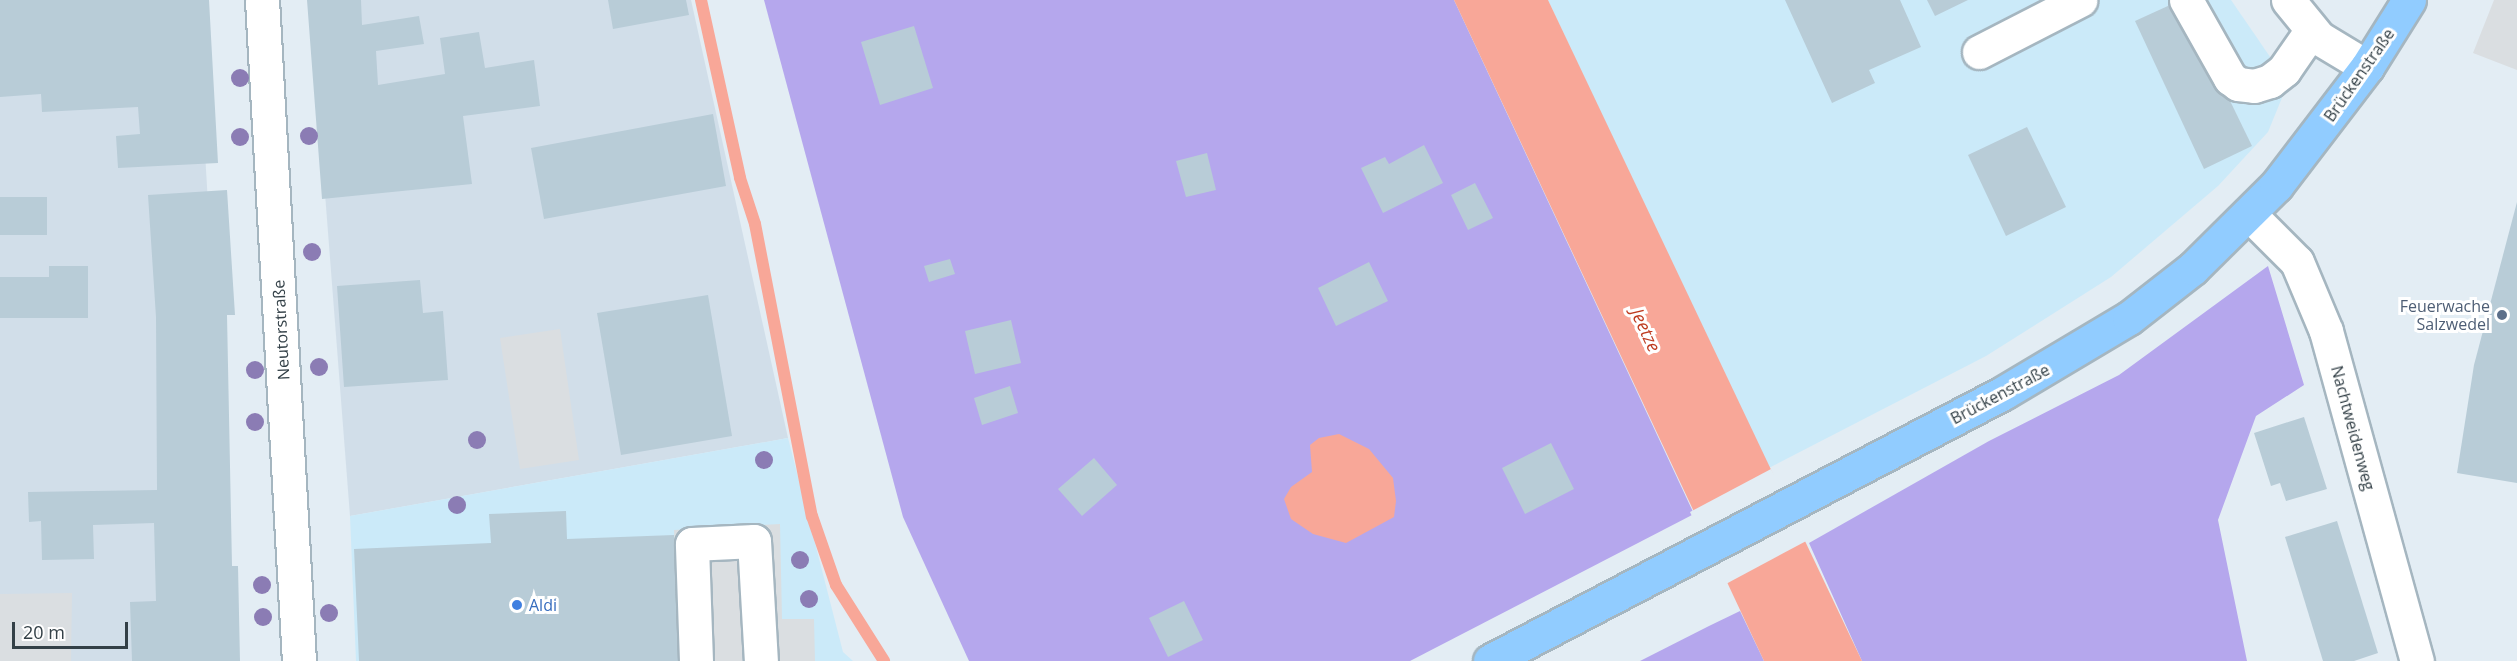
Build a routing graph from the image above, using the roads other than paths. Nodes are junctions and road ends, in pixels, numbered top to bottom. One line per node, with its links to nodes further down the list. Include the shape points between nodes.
1 (262, 0): 10 (street, Neutorstraße)
2 (2080, 0): 7 (street)
3 (2186, 0): 6 (street, via 2230,78 2238,84 2254,86 2270,81 2284,70)
4 (2288, 0): 6 (street)
5 (2409, 0): 8 (main road, Brückenstraße)
6 (2311, 30): 8 (street)
7 (1979, 52)
8 (2367, 67): 9 (main road, Brückenstraße, via 2303,154)
9 (2250, 215): 13 (main road, Brückenstraße, via 2193,268 2129,318 2077,351); 14 (street, Nachtweidenweg, via 2297,262 2326,331)
10 (299, 661)
11 (696, 661): 12 (street, via 692,544 754,541)
12 (762, 661)
13 (1490, 661)
14 (2417, 661)

